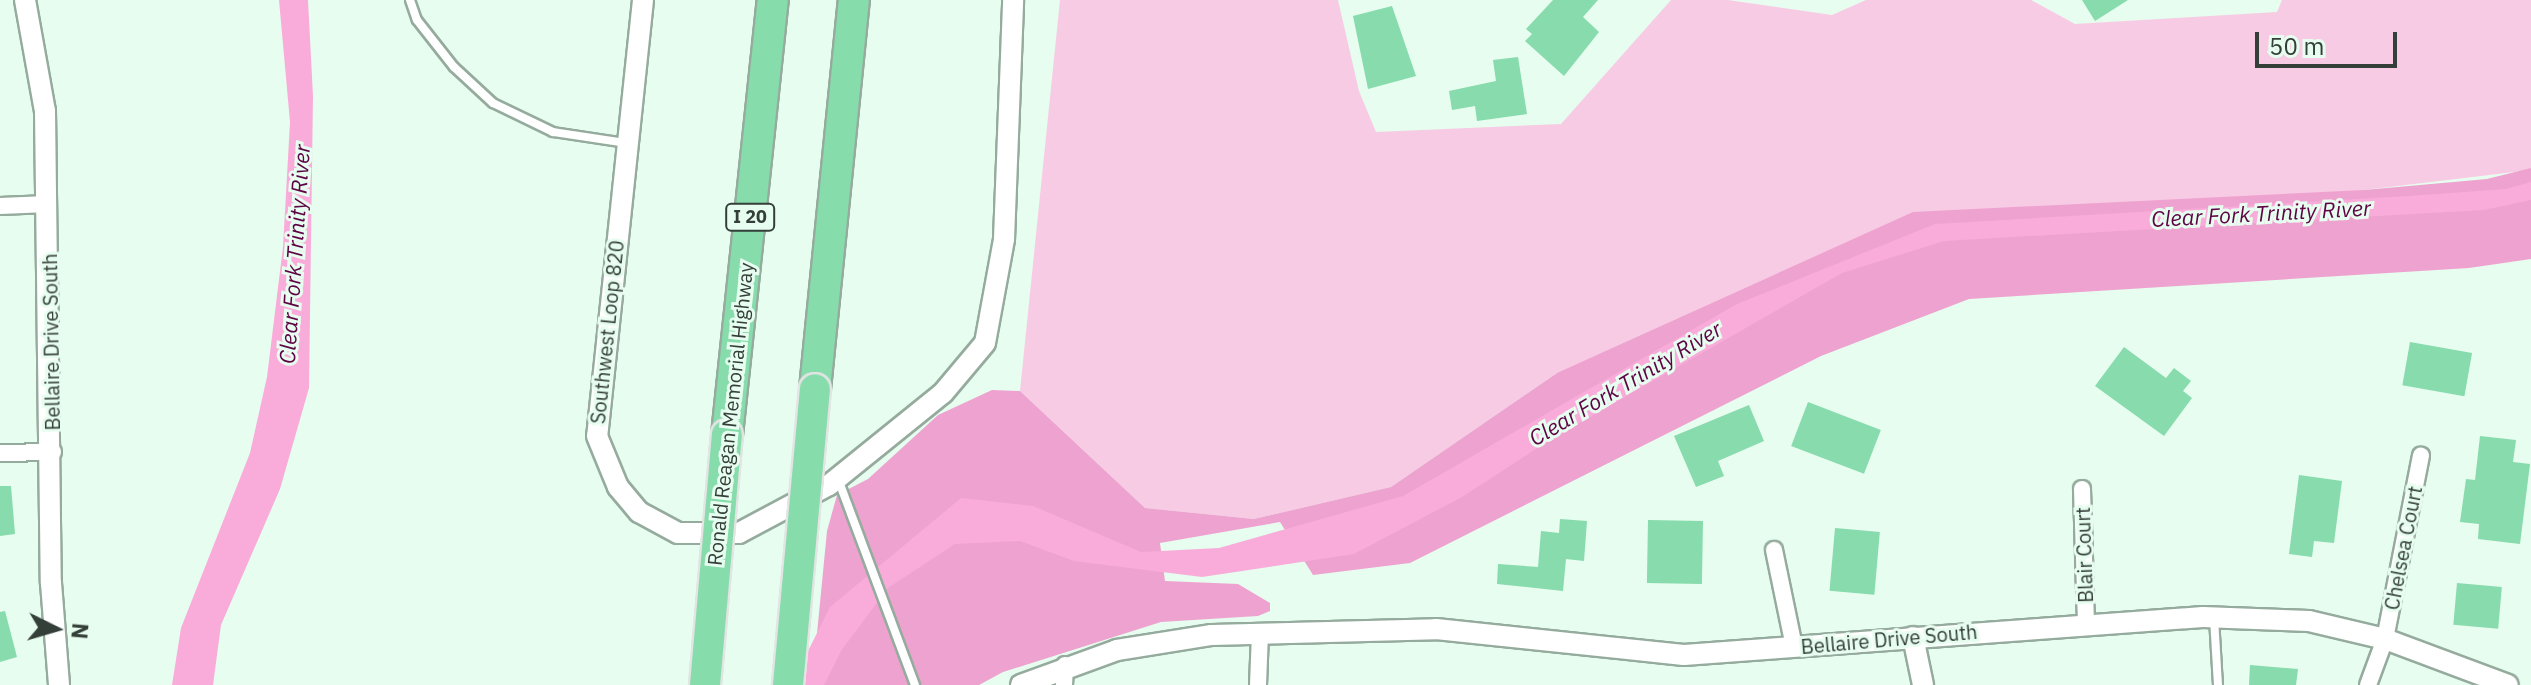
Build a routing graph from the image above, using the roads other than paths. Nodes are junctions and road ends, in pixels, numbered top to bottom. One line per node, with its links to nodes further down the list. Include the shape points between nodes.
1 (25, 0): 8 (street, Bellaire Drive South, via 43,87)
2 (410, 0): 7 (lane, via 417,20 454,67 493,103 553,132)
3 (643, 0): 7 (street, Southwest Loop 820)
4 (773, 0): 24 (highway, Ronald Reagan Memorial Highway / I 20, bridge)
5 (854, 0): 25 (highway, bridge)
6 (1013, 0): 13 (street, Southwest Loop 820, via 1004,239 985,343 943,393)
7 (627, 143): 13 (street, Southwest Loop 820, via 597,436 618,487 639,512 678,533 739,533)
8 (48, 204): 9 (street); 10 (street, Bellaire Drive South)
9 (0, 206)
10 (53, 452): 11 (street); 23 (street, Bellaire Drive South, via 51,583)
11 (0, 453)
12 (2421, 456): 20 (street, Chelsea Court)
13 (838, 478): 26 (lane)
14 (2082, 489): 17 (street, Blair Court)
15 (1774, 550): 21 (street)
16 (2214, 617): 17 (street, Bellaire Drive South); 20 (street, Bellaire Drive South, via 2309,621); 30 (lane)
17 (2086, 622): 19 (street, Bellaire Drive South)
18 (1260, 633): 21 (street, Bellaire Drive South, via 1436,629 1684,655); 22 (street, Bellaire Drive South, via 1170,640); 28 (street)
19 (1913, 637): 21 (street, Bellaire Drive South); 29 (street)
20 (2385, 639): 31 (street, Chelsea Court); 32 (street, Bellaire Drive South)
21 (1794, 647)
22 (1065, 675): 27 (street, Bellaire Drive South)
23 (59, 685)
24 (705, 685)
25 (788, 685)
26 (915, 685)
27 (1021, 685)
28 (1258, 685)
29 (1923, 685)
30 (2218, 685)
31 (2368, 685)
32 (2508, 685)

